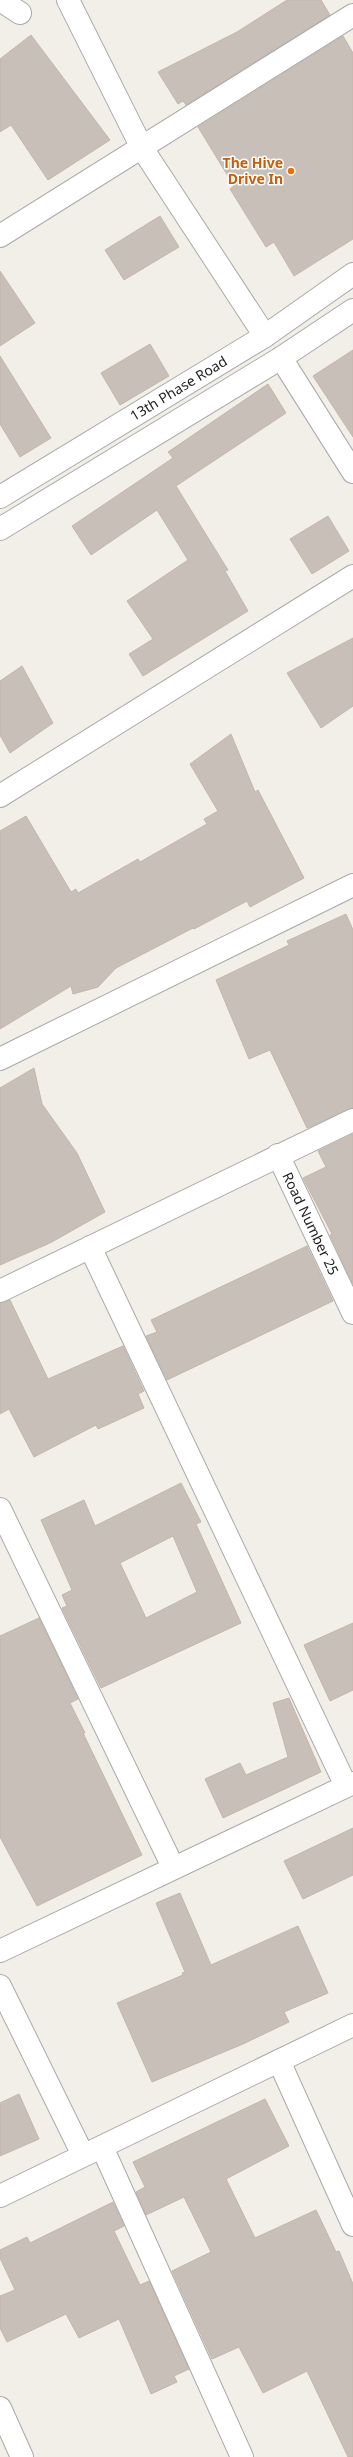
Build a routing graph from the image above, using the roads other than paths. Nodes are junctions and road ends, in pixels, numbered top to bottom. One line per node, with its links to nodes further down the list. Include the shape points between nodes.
1 (0, 0): 3 (street)
2 (68, 0): 5 (street)
3 (20, 13)
4 (353, 15): 5 (street)
5 (142, 148): 6 (street); 9 (street)
6 (0, 236)
7 (353, 274): 9 (street, 13th Phase Road)
8 (353, 310): 10 (street, 13th Phase Road)
9 (265, 336): 12 (street, 13th Phase Road)
10 (281, 358): 11 (street); 13 (street, 13th Phase Road)
11 (353, 472)
12 (0, 497)
13 (0, 529)
14 (353, 576): 15 (street)
15 (0, 796)
16 (353, 885): 17 (street)
17 (0, 1059)
18 (353, 1120): 19 (street)
19 (278, 1155): 20 (street); 22 (street, Road Number 25)
20 (90, 1247): 21 (street); 24 (street)
21 (0, 1291)
22 (353, 1313)
23 (0, 1509): 25 (street)
24 (350, 1785): 25 (street)
25 (173, 1867): 26 (street)
26 (0, 1952)
27 (0, 1986): 30 (street)
28 (353, 2025): 29 (street)
29 (278, 2061): 30 (street); 32 (street)
30 (92, 2151): 31 (street); 35 (street)
31 (0, 2196)
32 (353, 2224)
33 (0, 2408): 34 (street)
34 (22, 2457)
35 (242, 2457)

